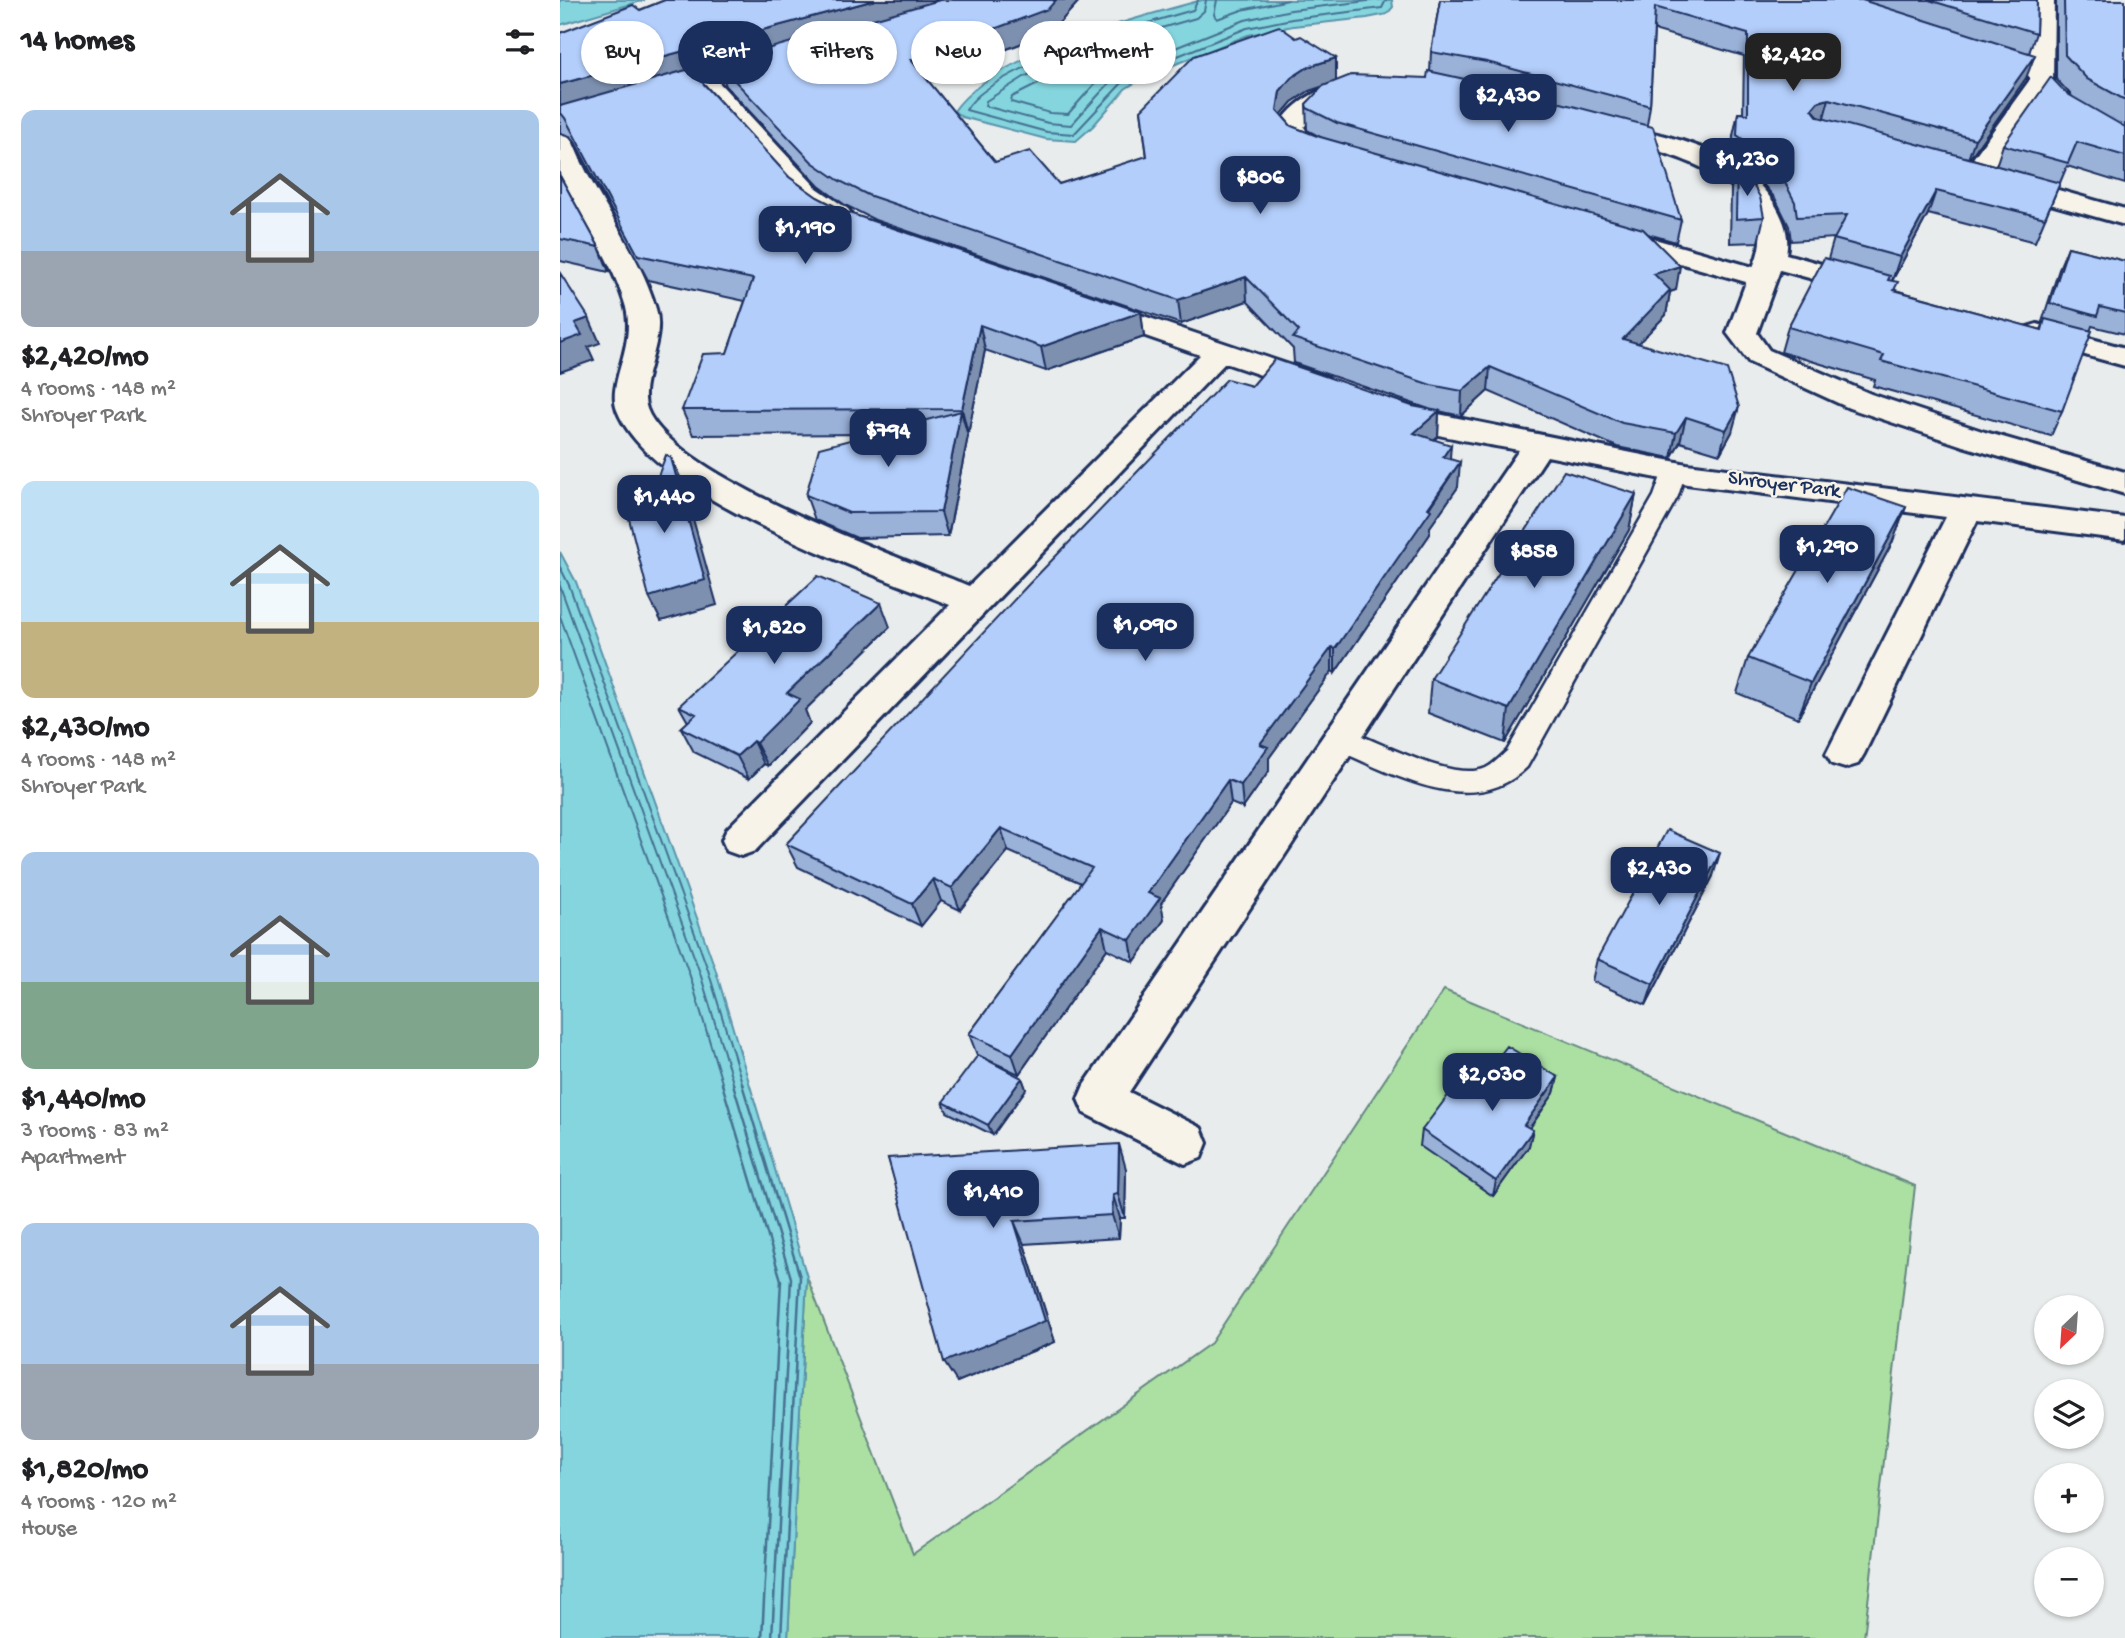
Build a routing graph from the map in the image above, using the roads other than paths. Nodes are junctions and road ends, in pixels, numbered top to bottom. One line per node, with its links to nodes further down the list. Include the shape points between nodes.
1 (2043, 0): 5 (street)
2 (1962, 47): 5 (street)
3 (1373, 83): 8 (street, via 1352,86 1314,102 1291,127 1298,140)
4 (706, 84): 12 (street, via 808,194)
5 (2046, 84): 10 (street)
6 (1588, 124): 14 (street, via 1680,150 1718,164 1739,178 1762,203 1769,219 1775,239)
7 (560, 143): 26 (street, via 643,313 644,345 631,394 639,427 671,456 756,509)
8 (1354, 160)
9 (1949, 168): 10 (street)
10 (1974, 174): 11 (street)
11 (2125, 217)
12 (864, 228)
13 (1591, 229): 14 (street)
14 (1767, 269): 15 (street); 22 (street, via 1742,333 1759,356 1860,401)
15 (1889, 292)
16 (1061, 297): 18 (street, Shroyer Park)
17 (2007, 324): 19 (street)
18 (1219, 352): 20 (street, Shroyer Park, via 1423,421); 26 (street)
19 (2125, 357)
20 (1539, 445): 21 (street, Shroyer Park); 27 (street)
21 (1674, 471): 24 (street, Shroyer Park); 27 (lane, via 1666,496 1510,765 1495,777 1466,782 1440,777)
22 (2125, 483)
23 (2125, 491): 25 (street)
24 (1967, 508): 25 (street, Shroyer Park); 28 (street)
25 (2120, 527)
26 (974, 601): 29 (street)
27 (1342, 739): 30 (street, via 1100,1099)
28 (1845, 754)
29 (741, 840)
30 (1185, 1143)

